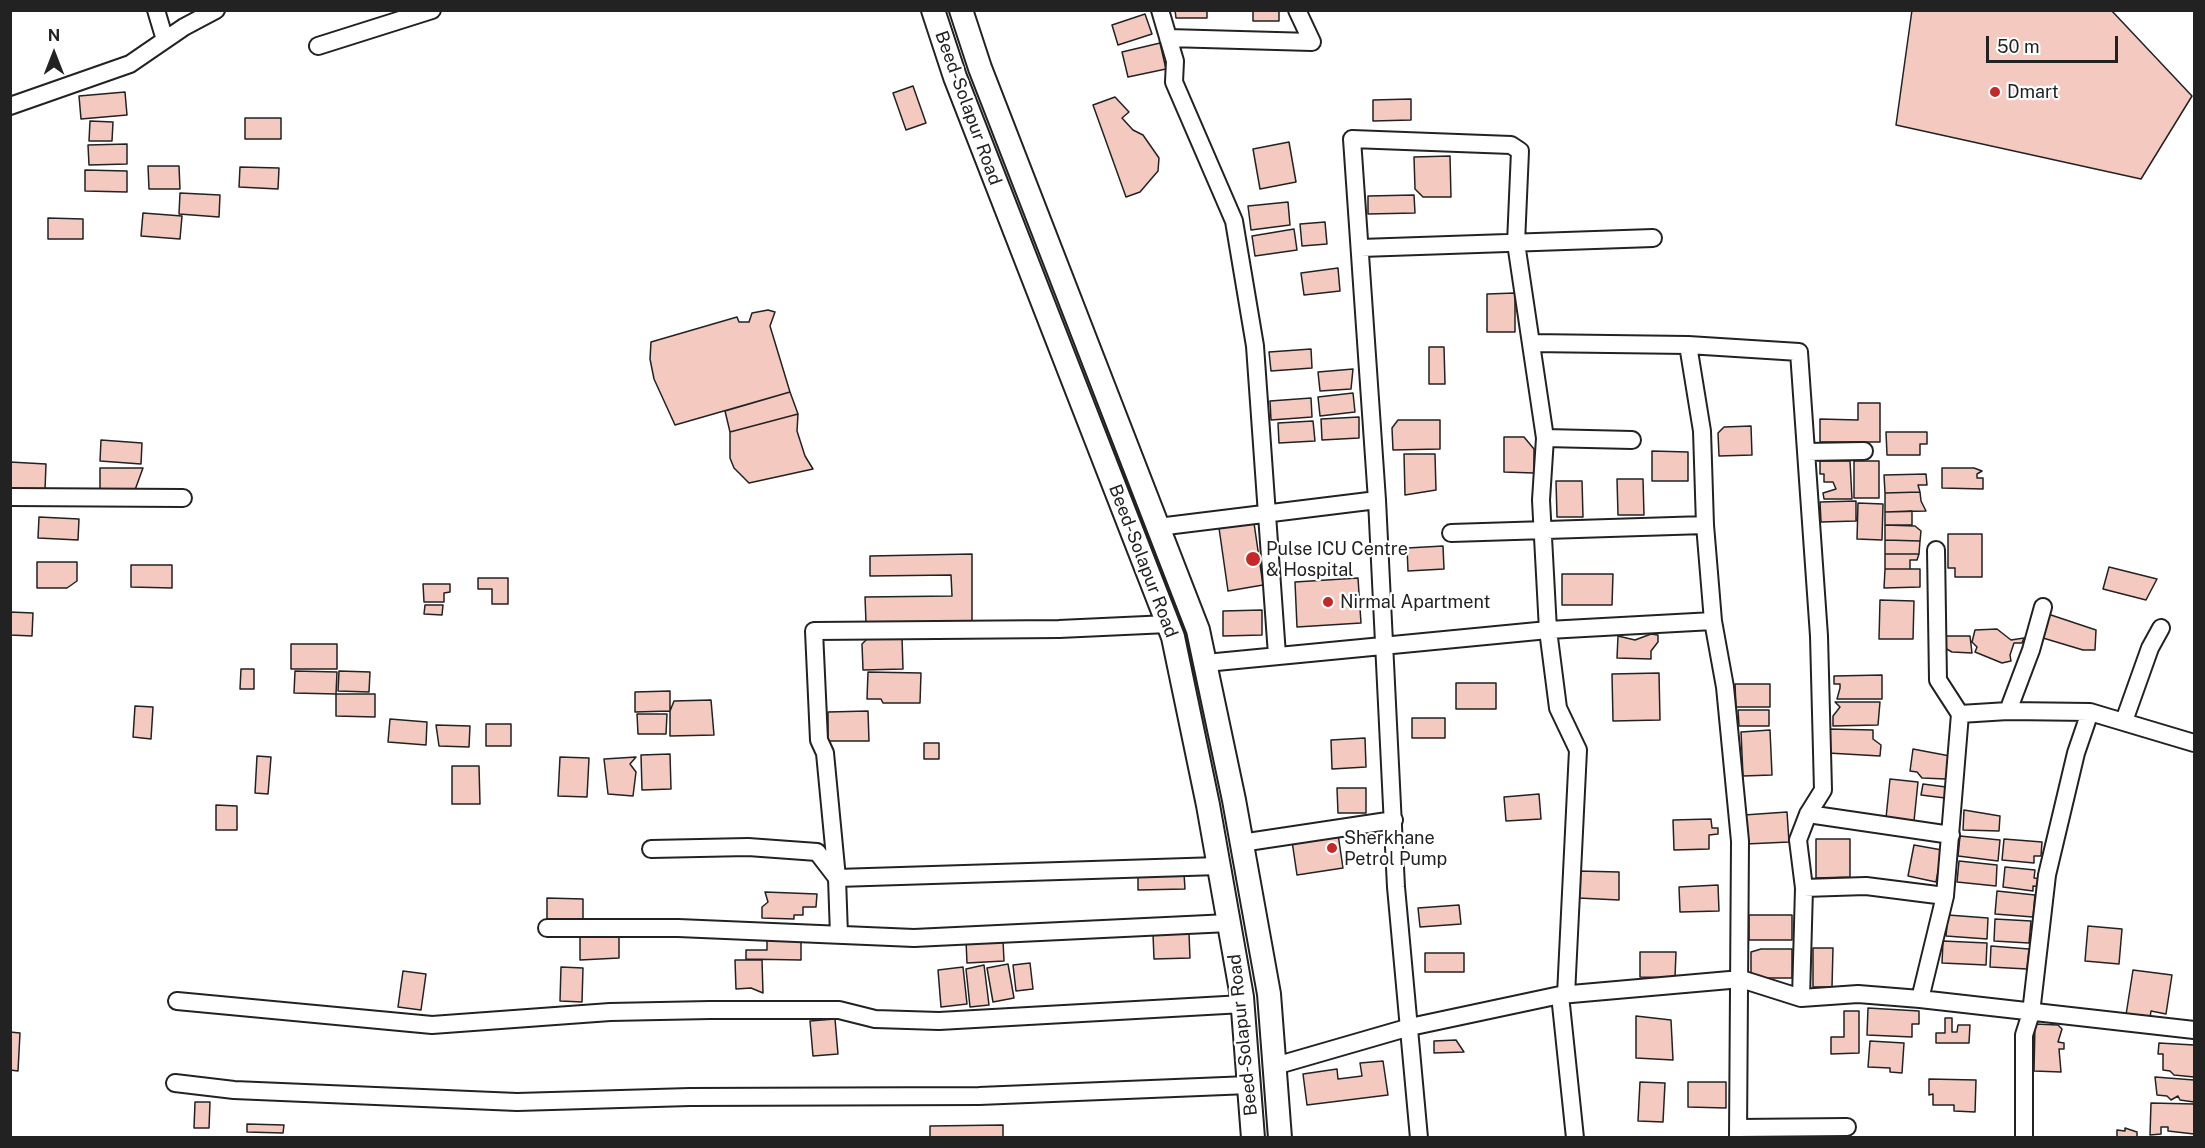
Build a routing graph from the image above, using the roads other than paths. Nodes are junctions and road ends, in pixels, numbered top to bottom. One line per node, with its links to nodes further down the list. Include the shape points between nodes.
1 (156, 10): 10 (street)
2 (216, 10): 10 (street)
3 (394, 10): 8 (street)
4 (933, 10): 33 (main road, Beed-Solapur Road, via 955,77)
5 (961, 10): 27 (main road, Beed-Solapur Road)
6 (1160, 10): 9 (street)
7 (1297, 10): 9 (street, via 1312,42)
8 (427, 12): 11 (street)
9 (1168, 38): 25 (street, via 1175,61 1174,82 1234,221 1255,346)
10 (165, 40): 12 (street, via 130,64)
11 (318, 46)
12 (10, 106)
13 (1653, 238): 14 (street)
14 (1516, 243): 15 (street); 15 (street, via 1520,152 1510,145 1352,139); 16 (street)
15 (1361, 248): 24 (street)
16 (1531, 343): 17 (street); 18 (street)
17 (1688, 345): 21 (street, via 1799,352); 26 (street, via 1702,431)
18 (1545, 438): 19 (street); 28 (street)
19 (1632, 440)
20 (1864, 451): 21 (street)
21 (1806, 452): 44 (street, via 1819,636 1823,790)
22 (10, 497): 23 (street)
23 (183, 498)
24 (1377, 500): 25 (street); 36 (street)
25 (1267, 514): 27 (street); 37 (street)
26 (1706, 525): 28 (street); 32 (street)
27 (1158, 527): 38 (main road, Beed-Solapur Road, via 1198,630)
28 (1543, 529): 29 (street); 35 (street)
29 (1451, 533)
30 (1936, 550): 41 (street, via 1938,680)
31 (2043, 607): 39 (street)
32 (1713, 621): 35 (street); 56 (street, via 1725,687 1740,841)
33 (1168, 624): 49 (main road, Beed-Solapur Road); 50 (street, via 814,631 819,740 825,753)
34 (2161, 628): 42 (street)
35 (1548, 630): 36 (street); 57 (street, via 1558,708 1578,750)
36 (1384, 645): 37 (street); 45 (street)
37 (1277, 655): 38 (street)
38 (1206, 663): 47 (main road, Beed-Solapur Road)
39 (2008, 711): 40 (street); 41 (street)
40 (2090, 712): 42 (street); 62 (street, via 2076,753 2047,875)
41 (1960, 714): 46 (street)
42 (2124, 721): 43 (street)
43 (2194, 743)
44 (1808, 814): 46 (street); 51 (street, via 1798,840)
45 (1394, 820): 47 (street); 63 (street, via 1396,887)
46 (1951, 835): 52 (street)
47 (1242, 843): 65 (main road, Beed-Solapur Road, via 1269,994)
48 (651, 849): 50 (street, via 748,847 817,852)
49 (1219, 866): 50 (street); 53 (main road, Beed-Solapur Road)
50 (837, 878): 55 (street)
51 (1804, 888): 52 (street, via 1866,886); 58 (street)
52 (1945, 896): 59 (street)
53 (1229, 923): 55 (street, via 914,938); 61 (main road, Beed-Solapur Road)
54 (547, 928): 55 (street, via 678,928)
55 (839, 935)
56 (1741, 979): 57 (street); 58 (street); 69 (street)
57 (1563, 995): 63 (street); 73 (street)
58 (1801, 998): 59 (street, via 1858,994)
59 (1920, 999): 62 (street)
60 (177, 1001): 61 (street, via 432,1025 610,1012 710,1010 839,1010 875,1019 939,1021)
61 (1243, 1004): 67 (main road, Beed-Solapur Road)
62 (2031, 1013): 64 (street); 74 (street, via 2024,1035)
63 (1410, 1027): 65 (street); 72 (street)
64 (2194, 1030)
65 (1275, 1066): 71 (main road, Beed-Solapur Road)
66 (175, 1083): 67 (street, via 234,1090 517,1102 979,1096)
67 (1249, 1085): 70 (main road, Beed-Solapur Road)
68 (1847, 1127): 69 (street)
69 (1738, 1133)
70 (1254, 1137)
71 (1280, 1137)
72 (1419, 1137)
73 (1575, 1137)
74 (2024, 1137)

